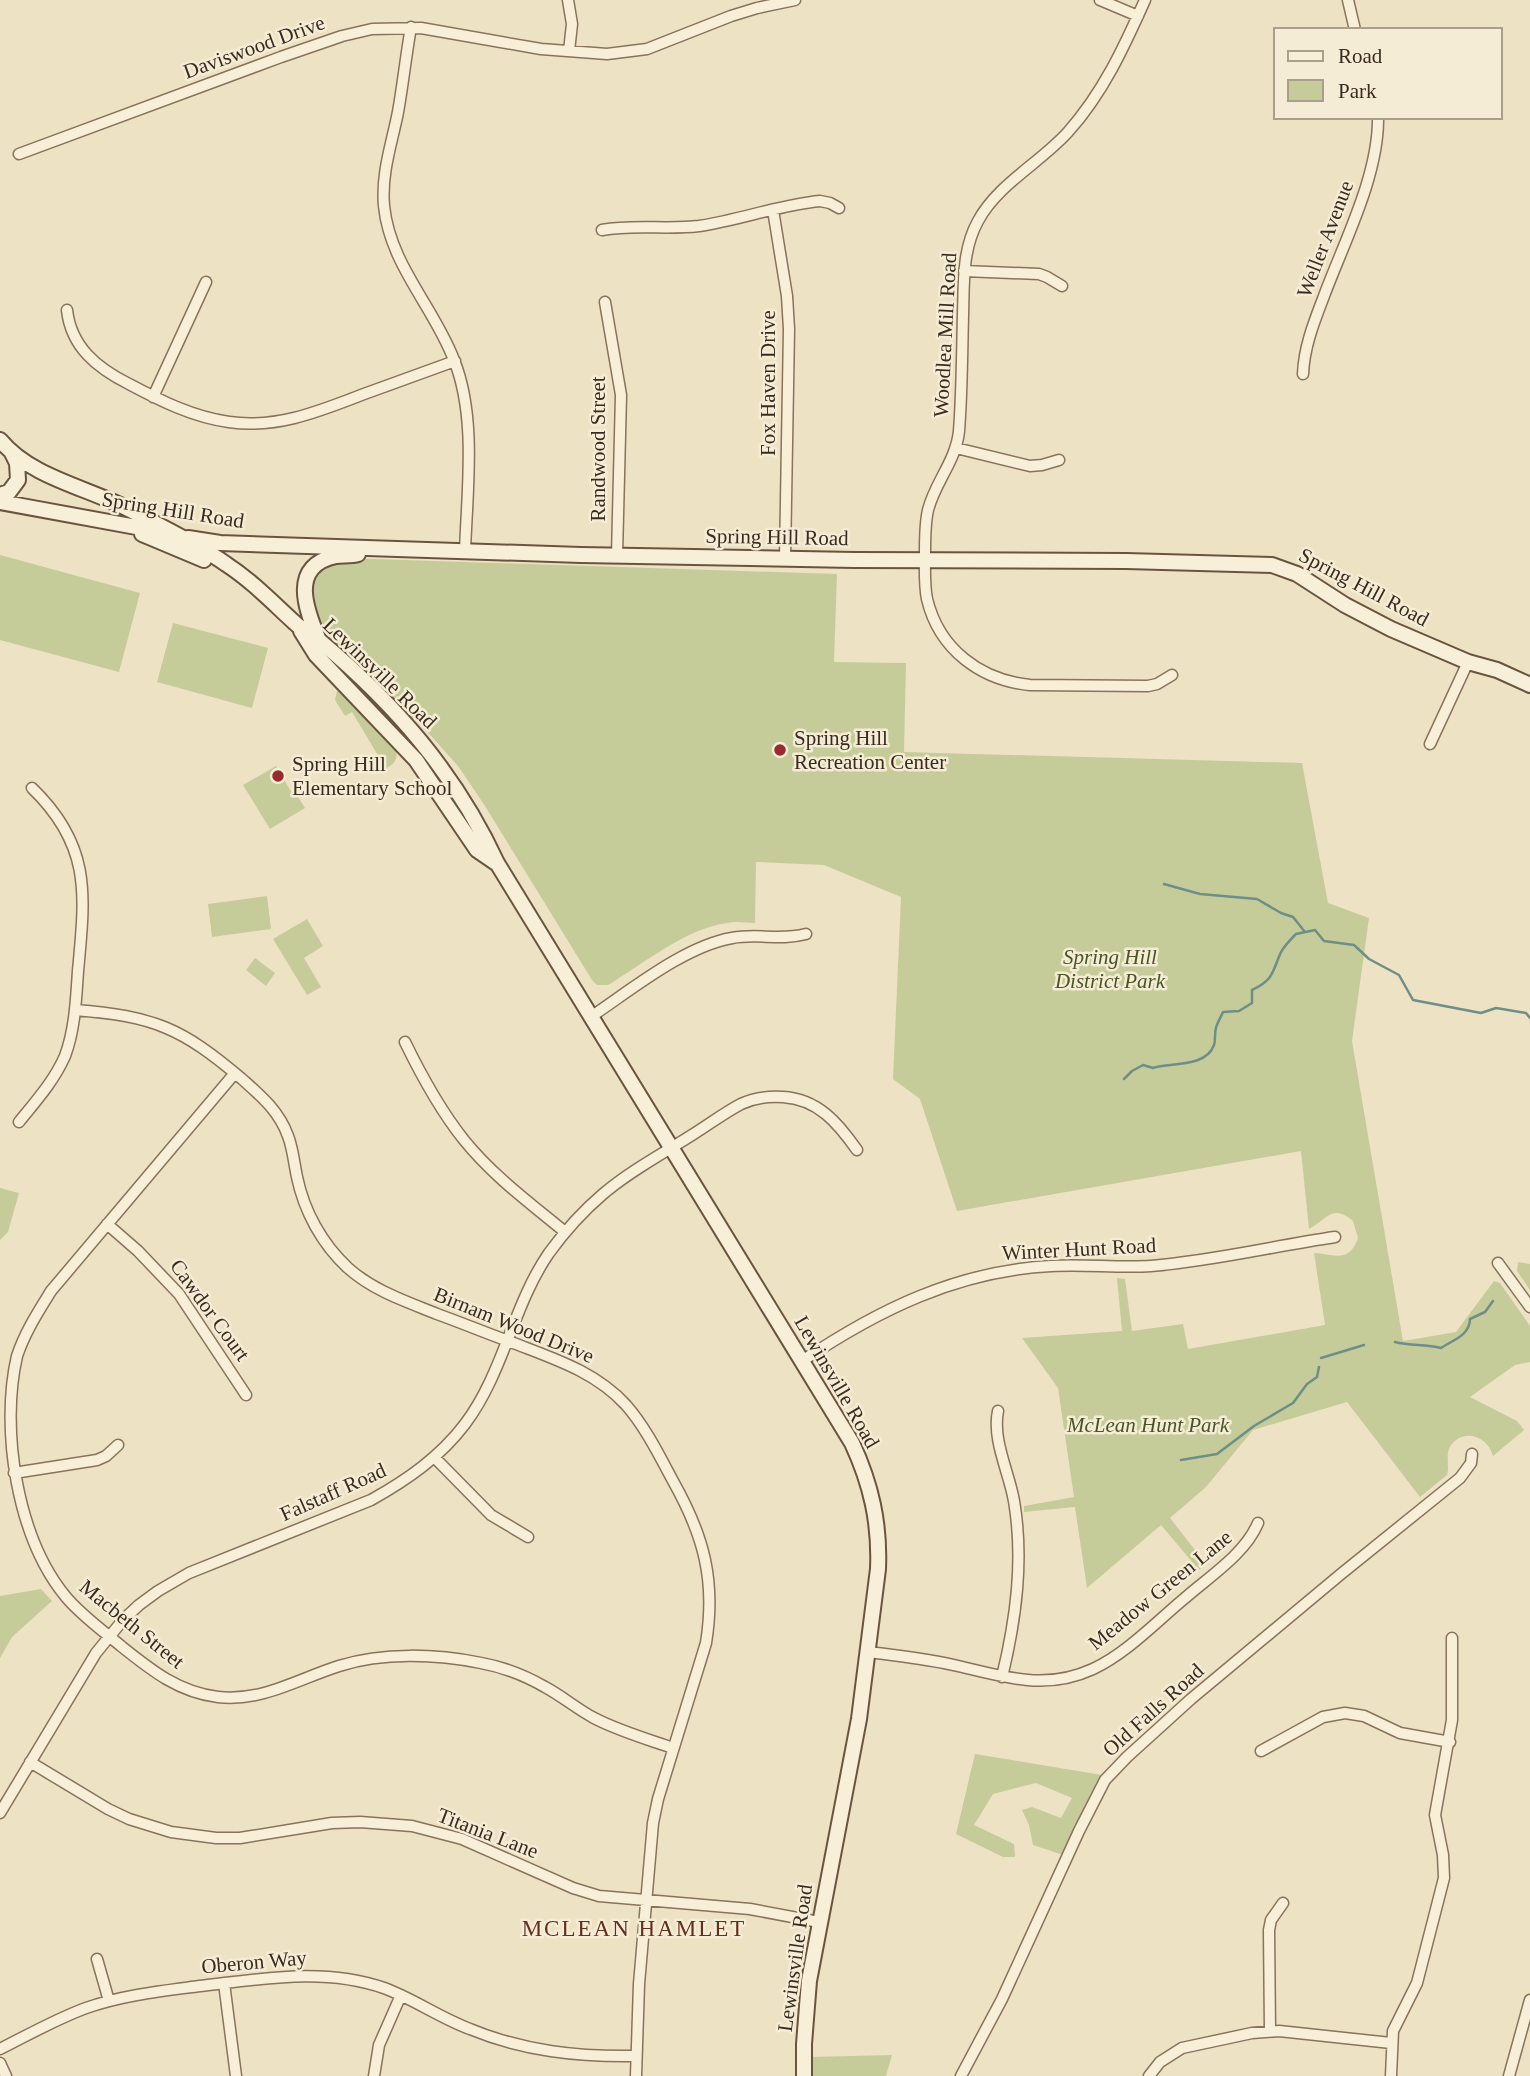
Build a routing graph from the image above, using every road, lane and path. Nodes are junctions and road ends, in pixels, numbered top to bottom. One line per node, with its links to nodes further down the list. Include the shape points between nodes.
1 (568, 0): 9 (street, via 572,24)
2 (795, 0): 9 (street, Daviswood Drive, via 731,16 647,49 607,54)
3 (1100, 0): 6 (street)
4 (1145, 0): 6 (street, Woodlea Mill Road)
5 (1348, 0): 8 (street)
6 (1138, 16): 15 (street, Woodlea Mill Road, via 1111,73 1083,115 979,220)
7 (411, 27): 9 (street, Daviswood Drive); 11 (street, Daviswood Drive, via 342,36); 20 (street, via 384,172 384,208 400,261)
8 (1355, 28)
9 (569, 51)
10 (1378, 119): 21 (street, Weller Avenue, via 1373,164 1306,348)
11 (19, 154)
12 (839, 208): 13 (street, via 820,201)
13 (773, 210): 14 (street, via 702,225); 34 (street, Fox Haven Drive, via 789,330)
14 (602, 230)
15 (964, 271): 17 (street, via 1039,274); 24 (street, Woodlea Mill Road)
16 (206, 282): 22 (street)
17 (1062, 286)
18 (605, 302): 33 (street, Randwood Street, via 621,395)
19 (67, 310): 22 (street, via 73,337 87,356)
20 (455, 361): 22 (street, via 283,421 229,422); 32 (street, via 467,414)
21 (1303, 374)
22 (153, 397)
23 (0, 440): 25 (main road, Lewinsville Road)
24 (956, 448): 26 (street, via 1030,466); 35 (street, Woodlea Mill Road, via 928,512)
25 (11, 452): 27 (main road, via 18,480); 30 (main road, Lewinsville Road)
26 (1059, 460)
27 (0, 495)
28 (0, 502): 29 (main road, Spring Hill Road)
29 (87, 518): 30 (main road, Spring Hill Road); 36 (main road, via 144,535)
30 (176, 536): 31 (main road, Spring Hill Road, via 220,543); 36 (main road, Lewinsville Road)
31 (387, 548): 32 (main road, Spring Hill Road); 38 (main road, via 335,556 309,574 304,604)
32 (465, 551): 33 (main road, Spring Hill Road)
33 (617, 555): 34 (main road, Spring Hill Road)
34 (785, 558): 35 (main road, Spring Hill Road)
35 (925, 559): 39 (main road, Spring Hill Road, via 1272,565 1297,574 1391,629); 40 (street, Woodlea Mill Road, via 927,599 939,629 967,662 990,676 1030,685 1148,686)
36 (246, 578): 37 (main road, Lewinsville Road)
37 (296, 624): 38 (main road, Lewinsville Road); 41 (main road, Lewinsville Road)
38 (318, 640): 43 (main road, Lewinsville Road)
39 (1468, 662): 42 (main road, Spring Hill Road); 44 (street)
40 (1172, 675)
41 (340, 681): 43 (main road, via 354,679); 45 (main road, Lewinsville Road)
42 (1530, 684)
43 (368, 685): 46 (main road, Lewinsville Road)
44 (1430, 744)
45 (416, 760): 46 (main road); 48 (main road, Lewinsville Road, via 477,850)
46 (437, 762): 48 (main road, Lewinsville Road)
47 (32, 788): 50 (street, via 63,825 80,870 84,906)
48 (497, 863): 51 (main road, Lewinsville Road)
49 (806, 934): 51 (street, via 712,943)
50 (75, 1010): 53 (street, Birnam Wood Drive, via 117,1013 158,1023 195,1042); 54 (street, via 71,1036 56,1074)
51 (592, 1016): 55 (main road, Lewinsville Road)
52 (405, 1042): 58 (street, via 432,1095 464,1140)
53 (235, 1073): 57 (street, Macbeth Street); 62 (street, Birnam Wood Drive, via 264,1098 283,1124 313,1222 347,1266 389,1295)
54 (19, 1122)
55 (672, 1147): 56 (street, Falstaff Road, via 741,1104 783,1097 821,1110 842,1128); 58 (street, Falstaff Road, via 601,1195); 63 (main road, Lewinsville Road)
56 (857, 1150)
57 (107, 1224): 64 (street, Cawdor Court, via 178,1294); 69 (street, Macbeth Street, via 51,1291 24,1338 9,1395)
58 (565, 1232): 62 (street, Falstaff Road, via 536,1274)
59 (1335, 1237): 63 (street, Winter Hunt Road, via 1179,1263 1042,1267 967,1279 887,1309)
60 (1498, 1263): 61 (street)
61 (1530, 1307)
62 (507, 1341): 68 (street, Falstaff Road, via 478,1404); 77 (street, Birnam Wood Drive, via 593,1377 624,1403 648,1436 694,1520 707,1569 709,1622)
63 (802, 1361): 74 (main road, Lewinsville Road, via 852,1443 874,1505 879,1547)
64 (246, 1395)
65 (998, 1412): 75 (street, via 996,1431 1014,1501 1019,1557)
66 (118, 1445): 69 (street, via 97,1460)
67 (1472, 1454): 99 (street, Old Falls Road, via 1460,1478 1191,1699 1105,1780)
68 (434, 1457): 71 (street, via 491,1515); 72 (street, Falstaff Road, via 371,1500 177,1579 139,1605)
69 (14, 1473): 72 (street, Macbeth Street, via 24,1522 40,1560 65,1596)
70 (1258, 1523): 75 (street, Meadow Green Lane, via 1247,1544 1108,1661 1060,1680 1024,1682)
71 (528, 1537)
72 (109, 1636): 77 (street, Macbeth Street, via 155,1674 186,1689 220,1697 256,1696 341,1665 383,1657 480,1663 530,1679 614,1728); 79 (street, Falstaff Road)
73 (1452, 1638): 76 (street)
74 (869, 1652): 75 (street, Meadow Green Lane); 83 (main road, Lewinsville Road)
75 (1002, 1677)
76 (1450, 1742): 78 (street, via 1400,1733 1364,1716 1345,1713 1317,1720); 90 (street, via 1435,1815 1444,1878 1419,1975)
77 (673, 1748): 81 (street, Birnam Wood Drive, via 653,1822)
78 (1261, 1751)
79 (30, 1762): 80 (street, Falstaff Road); 81 (street, Titania Lane, via 108,1809 171,1832 240,1838 332,1823 412,1826 474,1843 598,1896)
80 (0, 1813)
81 (646, 1900): 83 (street, Titania Lane, via 750,1909); 92 (street, Birnam Wood Drive)
82 (1283, 1903): 89 (street, via 1269,1930)
83 (819, 1922): 98 (main road, Lewinsville Road, via 805,2014)
84 (97, 1959): 88 (street)
85 (225, 1983): 86 (street, Oberon Way, via 316,1975 360,1981); 88 (street, Oberon Way); 95 (street)
86 (401, 1995): 92 (street, Oberon Way, via 469,2029 524,2047 575,2055); 96 (street, via 379,2045)
87 (1530, 2000): 102 (street)
88 (109, 2001): 91 (street, Oberon Way)
89 (1270, 2031): 90 (street); 100 (street, via 1182,2048 1160,2062)
90 (1391, 2043): 101 (street)
91 (0, 2049)
92 (636, 2056): 97 (street, Birnam Wood Drive)
93 (0, 2063): 94 (street)
94 (6, 2076)
95 (236, 2076)
96 (374, 2076)
97 (636, 2076)
98 (804, 2076)
99 (961, 2076)
100 (1149, 2076)
101 (1391, 2076)
102 (1509, 2076)

